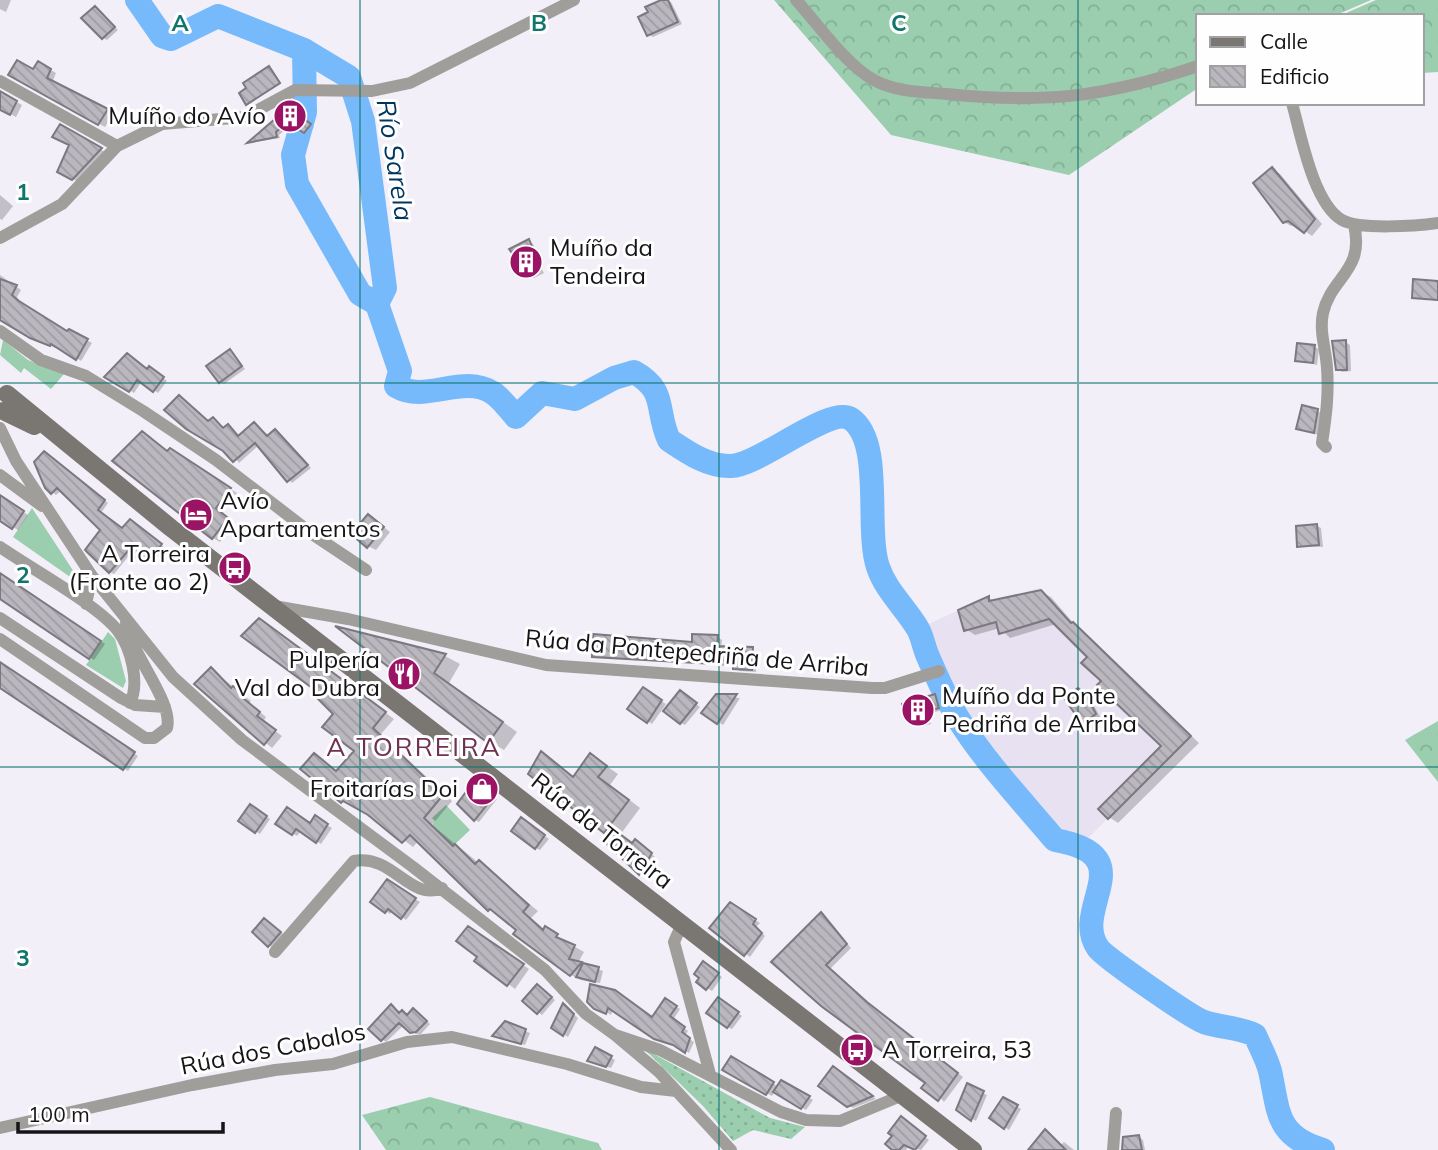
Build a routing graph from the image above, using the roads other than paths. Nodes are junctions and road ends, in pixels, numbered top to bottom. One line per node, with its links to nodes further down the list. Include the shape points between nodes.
1 (574, 0): 6 (street, via 410,83 372,91 300,90 245,117 176,120)
2 (796, 0): 3 (street, via 872,79 914,91 1041,100 1103,93)
3 (1196, 67)
4 (0, 81): 6 (street)
5 (1293, 105): 8 (street, via 1321,194 1341,219)
6 (117, 146): 9 (street, via 62,204)
7 (1438, 223): 8 (street)
8 (1354, 225): 13 (street, via 1358,250 1321,321 1329,410 1322,443)
9 (0, 237)
10 (0, 331): 18 (street, via 41,360 86,376 133,405)
11 (2, 406): 14 (street); 21 (main road, Rúa da Torreira, via 61,440)
12 (0, 446): 14 (street)
13 (1326, 447)
14 (17, 463): 15 (street, via 10,474); 16 (street)
15 (0, 473): 16 (street)
16 (48, 509): 19 (street)
17 (0, 547): 20 (street)
18 (366, 570)
19 (92, 576): 20 (street); 22 (street)
20 (86, 604): 23 (street)
21 (271, 605): 26 (street, Rúa da Pontepedriña de Arriba, via 546,665 885,688); 30 (main road, Rúa da Torreira)
22 (121, 613): 23 (street); 28 (street); 29 (street, via 173,677 242,740)
23 (103, 617): 27 (street, via 127,647 134,690)
24 (0, 618): 27 (street)
25 (0, 639): 28 (street, via 145,738 157,737 167,728)
26 (939, 671)
27 (130, 703): 28 (street)
28 (165, 707)
29 (442, 888): 31 (street, via 422,892 391,869 354,861); 32 (street, via 545,970 586,1014)
30 (682, 924): 33 (street, via 674,942 677,961); 35 (main road, Rúa da Torreira)
31 (275, 952)
32 (615, 1035): 33 (street); 34 (street)
33 (710, 1074): 35 (street, via 781,1112 817,1122 840,1121)
34 (676, 1091): 37 (street, Rúa dos Cabalos, via 641,1087 568,1064 452,1037 407,1042 333,1064 192,1085); 38 (street)
35 (903, 1095): 39 (main road, Rúa da Torreira)
36 (1116, 1113): 40 (street)
37 (0, 1128)
38 (731, 1150)
39 (973, 1150)
40 (1113, 1150)

